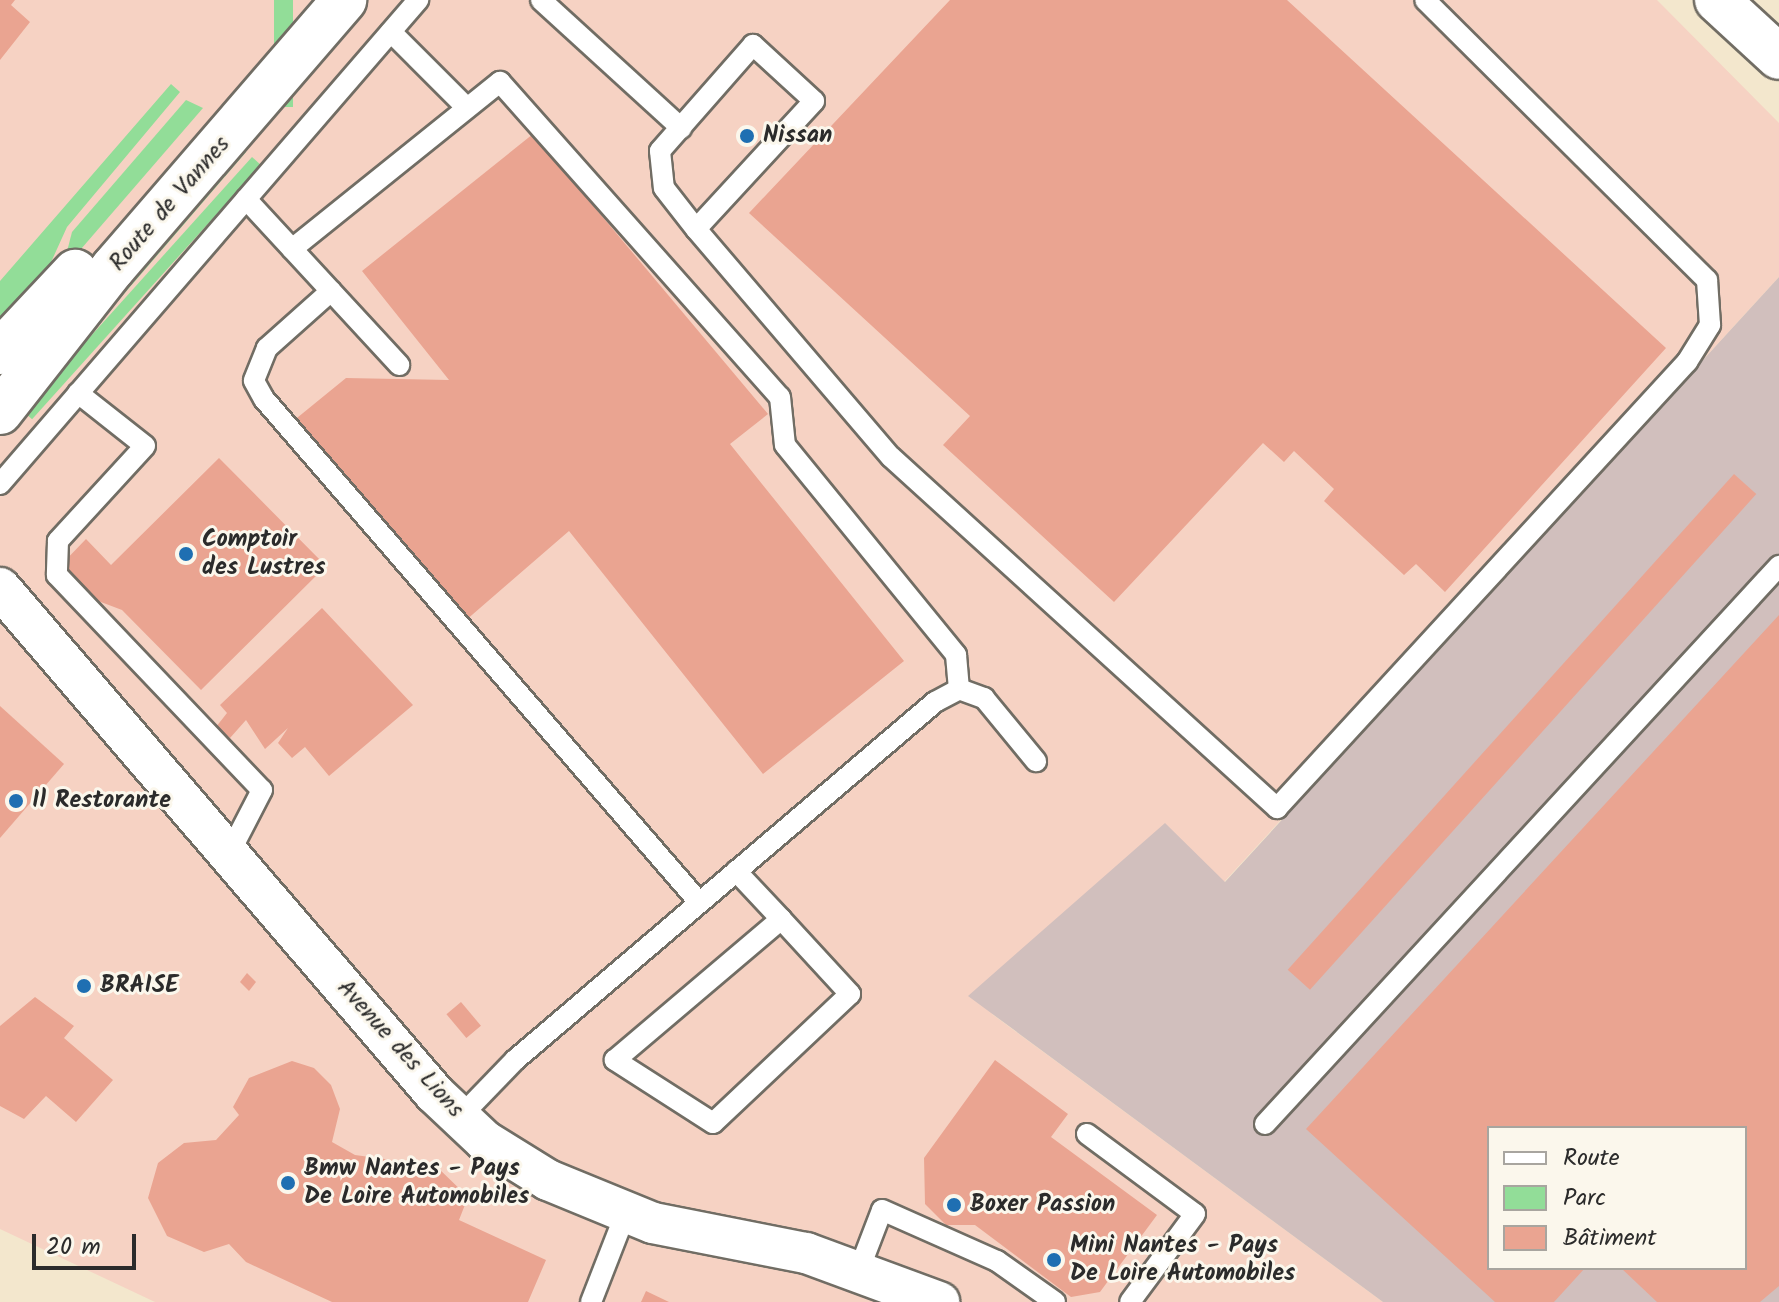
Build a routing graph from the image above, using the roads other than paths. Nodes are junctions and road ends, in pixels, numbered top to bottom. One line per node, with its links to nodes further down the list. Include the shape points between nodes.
1 (309, 0): 15 (main road, Route de Vannes)
2 (344, 0): 18 (main road, Route de Vannes, via 113,268)
3 (418, 0): 7 (lane)
4 (541, 0): 10 (lane)
5 (1425, 0): 12 (lane, via 1707,280 1710,325 1687,362 1277,808 891,457)
6 (1717, 0): 8 (main road)
7 (391, 32): 9 (lane); 11 (lane)
8 (1779, 57)
9 (464, 105): 13 (lane); 22 (lane, via 500,82 519,96 780,397 785,445 956,655)
10 (681, 128): 12 (lane, via 660,151 664,188); 12 (lane, via 753,45 814,101)
11 (246, 199): 13 (lane); 17 (lane)
12 (696, 229)
13 (292, 249): 14 (lane)
14 (331, 291): 16 (lane); 26 (lane, via 267,348 254,381 264,399)
15 (0, 352)
16 (399, 365)
17 (78, 393): 19 (lane); 24 (lane, via 145,446 58,541 57,575 262,790)
18 (0, 412)
19 (0, 484)
20 (1779, 566): 29 (lane)
21 (0, 588): 24 (street, Avenue des Lions)
22 (959, 689): 23 (lane, via 984,698); 25 (lane)
23 (1036, 761)
24 (230, 852): 28 (street, Avenue des Lions)
25 (736, 871): 26 (lane); 27 (lane)
26 (699, 902): 28 (lane)
27 (781, 919): 27 (lane, via 850,994 713,1123 615,1060)
28 (460, 1117): 31 (street, Avenue des Lions, via 548,1180)
29 (1265, 1124)
30 (1087, 1134): 36 (lane, via 1195,1214)
31 (626, 1212): 32 (street, Avenue des Lions); 33 (lane)
32 (859, 1270): 34 (street, Avenue des Lions); 35 (lane, via 882,1210 997,1261)
33 (591, 1302)
34 (939, 1302)
35 (1055, 1302)
36 (1130, 1302)

